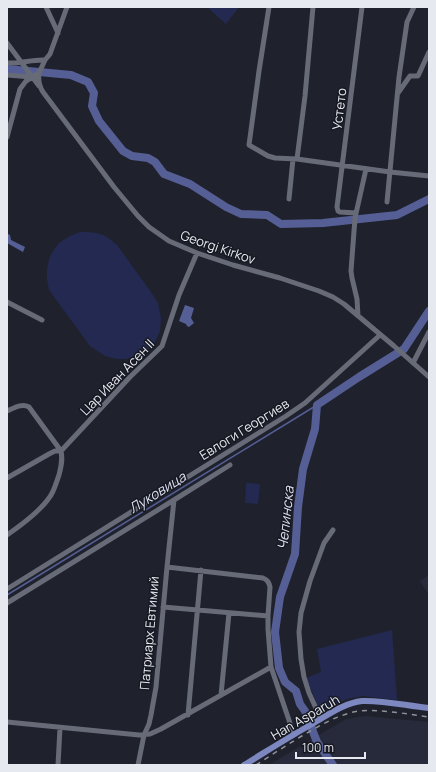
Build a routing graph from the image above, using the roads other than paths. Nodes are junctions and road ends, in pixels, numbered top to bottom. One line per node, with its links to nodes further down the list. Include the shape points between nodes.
1 (46, 7): 7 (street)
2 (67, 7): 7 (street)
3 (269, 7): 19 (street, via 249,145 274,158)
4 (313, 7): 19 (street, via 304,103)
5 (362, 7): 20 (street, Устето)
6 (414, 7): 17 (street, via 407,22)
7 (58, 33): 10 (street)
8 (7, 43): 12 (street)
9 (429, 52): 17 (street, via 418,76 410,76)
10 (45, 60): 12 (street); 13 (street)
11 (7, 64): 12 (street)
12 (23, 65): 15 (street, Georgi Kirkov)
13 (38, 73): 15 (street); 16 (street, Georgi Kirkov)
14 (7, 75): 15 (street)
15 (31, 76): 16 (street, Georgi Kirkov); 18 (street, via 20,89)
16 (40, 87): 27 (street, Georgi Kirkov, via 138,216 164,238)
17 (398, 94): 22 (street)
18 (7, 137)
19 (295, 159): 20 (street); 24 (street)
20 (343, 166): 21 (street); 26 (street, Устето, via 338,211)
21 (366, 169): 22 (street); 26 (street)
22 (390, 172): 23 (street); 25 (street)
23 (429, 176)
24 (289, 198)
25 (387, 202)
26 (356, 215): 29 (street, via 351,271)
27 (197, 253): 29 (street, Georgi Kirkov, via 325,293 339,300); 36 (street, Цар Иван Асен II, via 178,295 162,346)
28 (7, 302): 30 (street)
29 (358, 316): 32 (street, Georgi Kirkov)
30 (42, 320)
31 (429, 332): 33 (street)
32 (380, 335): 33 (street, Georgi Kirkov); 44 (street, Евлоги Георгиев, via 292,412)
33 (412, 362): 34 (street, Georgi Kirkov)
34 (429, 377)
35 (7, 411): 36 (street, via 22,405 29,407)
36 (61, 451): 38 (street, Цар Иван Асен II, via 55,451); 41 (street, via 62,464 50,498)
37 (230, 465): 39 (street, Евлоги Георгиев)
38 (7, 478)
39 (174, 500): 42 (street, Патриарх Евтимий); 45 (street, Евлоги Георгиев)
40 (333, 530): 54 (street, via 324,543 310,580 298,632 304,677)
41 (7, 535)
42 (167, 567): 43 (street); 46 (street, Патриарх Евтимий)
43 (201, 570): 47 (street); 49 (street, via 267,580 270,587)
44 (7, 589)
45 (7, 603)
46 (163, 607): 47 (street); 57 (street, Патриарх Евтимий, via 153,705)
47 (197, 610): 48 (street); 53 (street)
48 (229, 613): 49 (street); 51 (street)
49 (268, 616): 50 (street)
50 (271, 667): 51 (street); 58 (street)
51 (221, 695): 53 (street)
52 (429, 708): 54 (main road, Han Asparuh, via 385,702 350,703)
53 (188, 714): 57 (street)
54 (318, 720): 58 (main road, Han Asparuh)
55 (7, 722): 56 (street)
56 (60, 728): 57 (street); 59 (street)
57 (144, 735): 60 (street, Патриарх Евтимий)
58 (294, 735): 61 (main road, Han Asparuh)
59 (58, 765)
60 (138, 765)
61 (244, 765)

